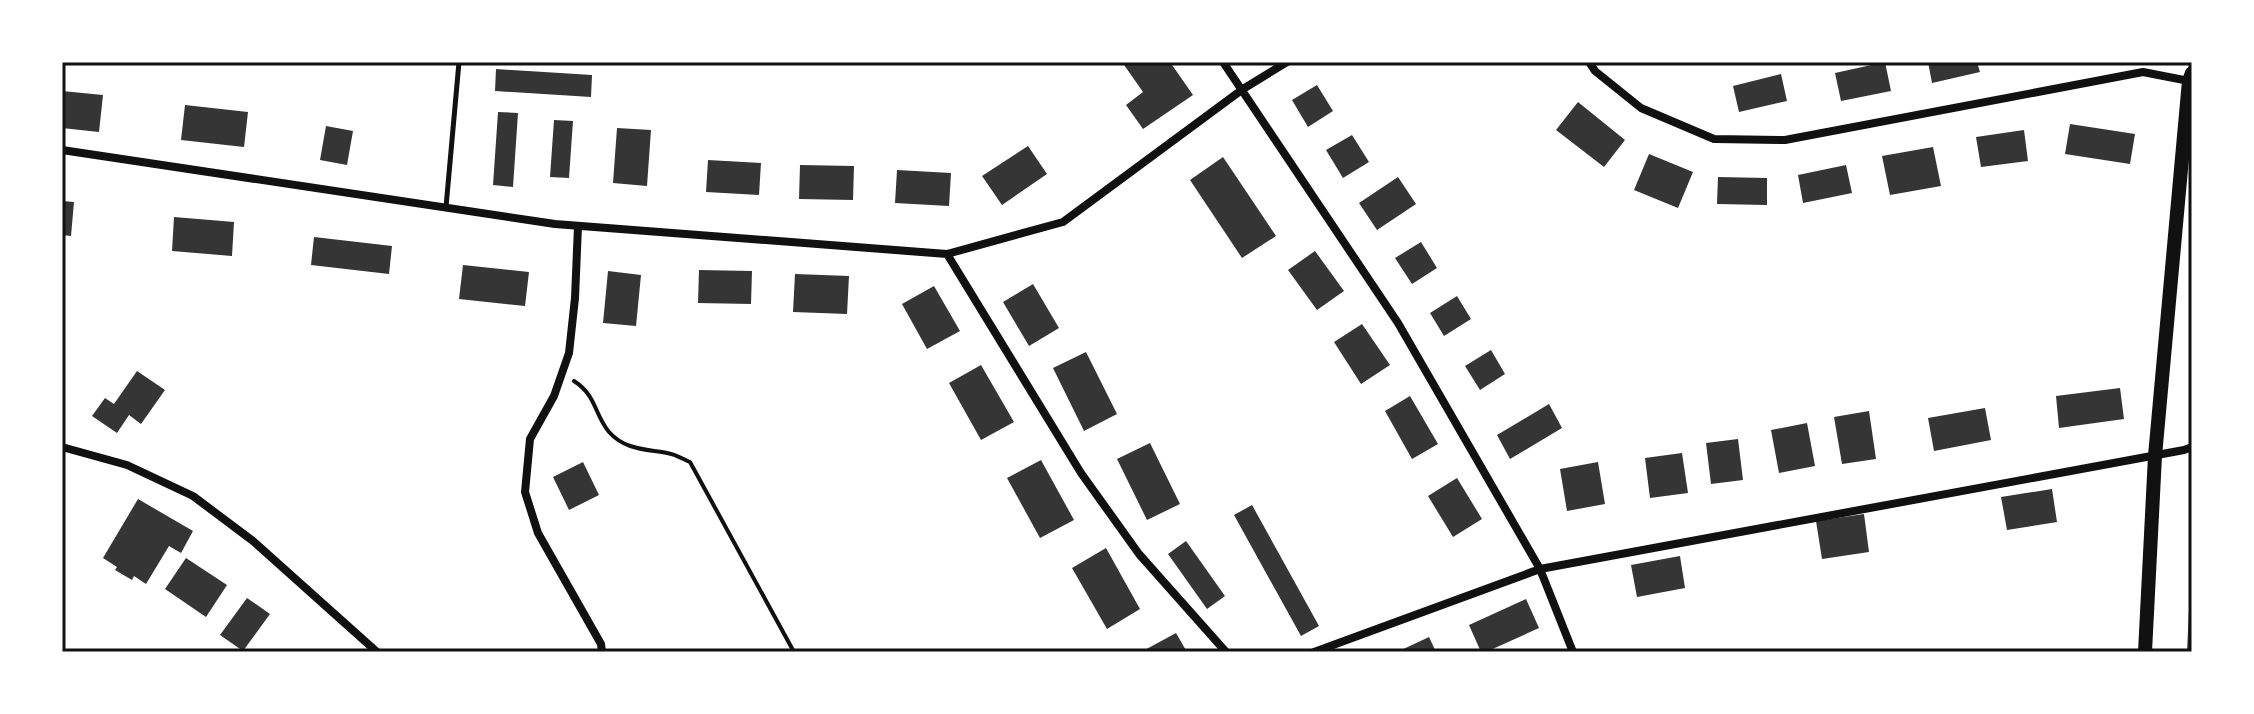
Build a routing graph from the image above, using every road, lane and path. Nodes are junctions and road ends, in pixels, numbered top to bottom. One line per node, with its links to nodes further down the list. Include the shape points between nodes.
1 (459, 62): 8 (lane)
2 (1223, 62): 6 (street)
3 (1287, 62): 6 (street)
4 (1589, 62): 5 (street, via 1641,108 1714,139 1785,140 2143,72)
5 (2191, 77): 14 (street)
6 (1243, 89): 10 (street, via 1063,222); 15 (street, via 1398,323)
7 (62, 150): 8 (street)
8 (446, 208): 9 (street)
9 (578, 226): 10 (street); 11 (street, via 569,353)
10 (947, 254): 19 (street, via 1081,473 1139,554)
11 (562, 373): 17 (street, via 530,439 525,492 538,533); 18 (path, via 586,388 608,430 622,443 690,462)
12 (62, 447): 16 (street, via 127,465 193,496 253,541)
13 (2192, 447): 14 (street)
14 (2155, 456): 15 (street); 22 (street)
15 (1540, 569): 20 (street); 21 (street)
16 (377, 652)
17 (602, 652)
18 (794, 652)
19 (1226, 652)
20 (1314, 652)
21 (1573, 652)
22 (2145, 652)

